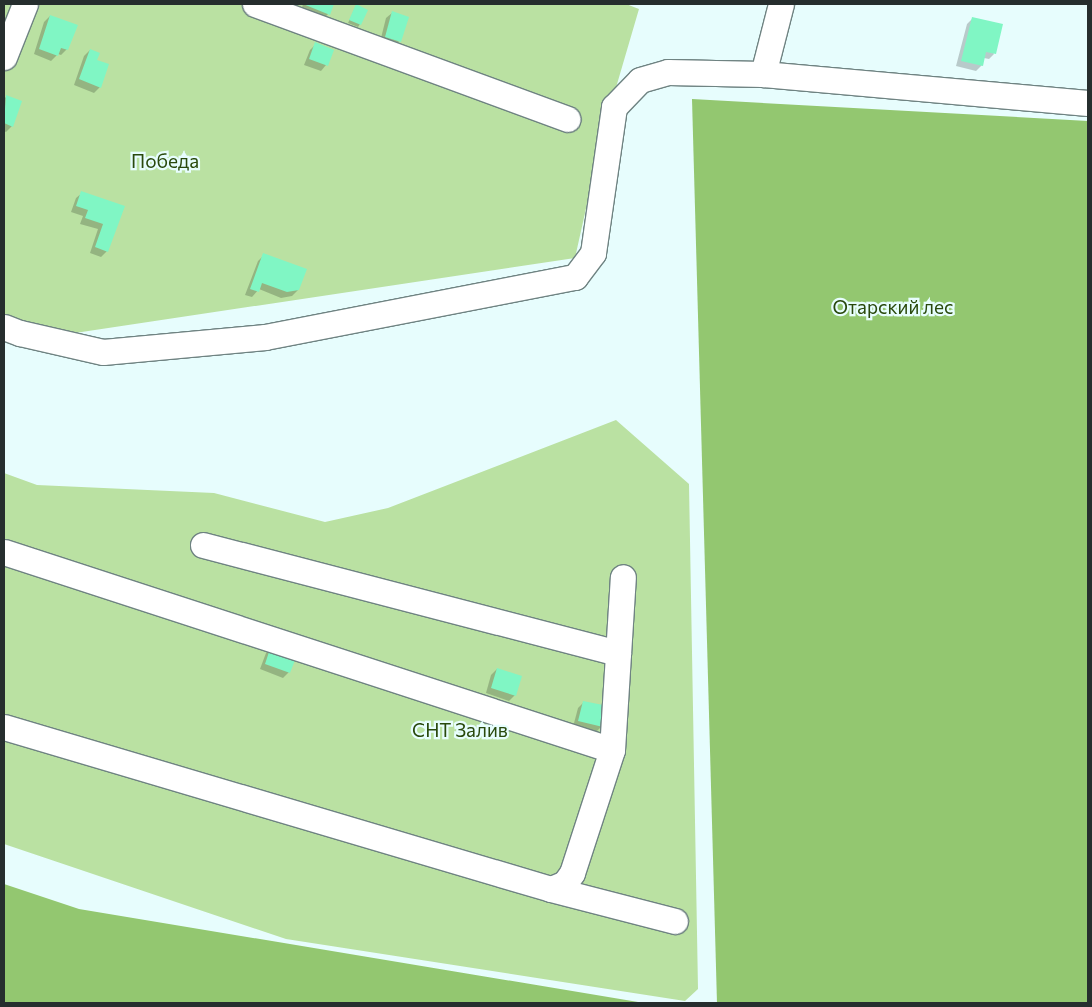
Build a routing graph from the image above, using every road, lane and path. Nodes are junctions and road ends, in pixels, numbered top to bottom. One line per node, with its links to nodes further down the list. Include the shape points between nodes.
1 (25, 4): 4 (street)
2 (255, 4): 7 (street)
3 (781, 4): 5 (street)
4 (4, 57)
5 (762, 74): 6 (street); 8 (street, via 668,72 640,80 614,107 593,253 575,277 265,338 103,352)
6 (1088, 103)
7 (567, 119)
8 (4, 327)
9 (203, 545): 12 (street)
10 (4, 552): 14 (street)
11 (623, 577): 12 (street)
12 (618, 653): 14 (street)
13 (4, 727): 15 (street)
14 (612, 750): 15 (street, via 572,873 565,883)
15 (551, 889): 16 (street)
16 (675, 921)

